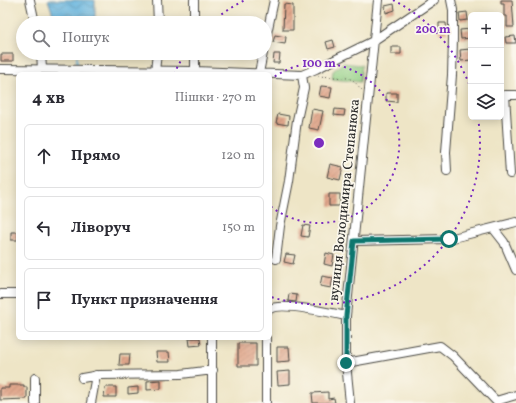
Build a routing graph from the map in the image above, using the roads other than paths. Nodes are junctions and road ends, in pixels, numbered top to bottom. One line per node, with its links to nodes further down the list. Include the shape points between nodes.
1 (30, 0): 8 (street)
2 (157, 0): 9 (street)
3 (194, 0): 10 (street)
4 (274, 0): 11 (street)
5 (378, 0): 12 (street, вулиця Володимира Степанюка)
6 (434, 0): 12 (street)
7 (450, 0): 27 (street, via 453,10 453,39)
8 (33, 16)
9 (158, 16)
10 (194, 16)
11 (271, 16)
12 (373, 41): 25 (street); 31 (street, вулиця Володимира Степанюка)
13 (41, 60): 18 (street)
14 (154, 60): 21 (street)
15 (195, 60): 19 (street)
16 (262, 60): 23 (street)
17 (0, 69): 20 (street)
18 (42, 70): 20 (street); 21 (street)
19 (195, 71): 21 (street); 22 (street)
20 (32, 72)
21 (150, 72)
22 (221, 72)
23 (259, 72)
24 (272, 74): 25 (street)
25 (302, 75): 32 (street, via 304,88)
26 (516, 95): 28 (street, via 505,95)
27 (447, 171)
28 (510, 174)
29 (516, 222): 30 (street)
30 (493, 228): 31 (street, via 449,239); 33 (street, via 504,242)
31 (354, 241): 37 (street, вулиця Володимира Степанюка)
32 (276, 259)
33 (516, 270)
34 (0, 294): 35 (street)
35 (16, 294)
36 (273, 308): 37 (street, via 295,307)
37 (346, 316): 40 (street, вулиця Володимира Степанюка)
38 (212, 340): 41 (street)
39 (266, 340): 50 (street)
40 (346, 363): 46 (street, via 440,346 453,356); 51 (street, вулиця Володимира Степанюка)
41 (213, 370): 42 (street, via 181,374); 49 (street)
42 (96, 376): 44 (street); 48 (street)
43 (35, 378): 47 (street)
44 (82, 378)
45 (516, 395): 46 (street)
46 (496, 402)
47 (35, 403)
48 (90, 403)
49 (212, 403)
50 (266, 403)
51 (350, 403)

